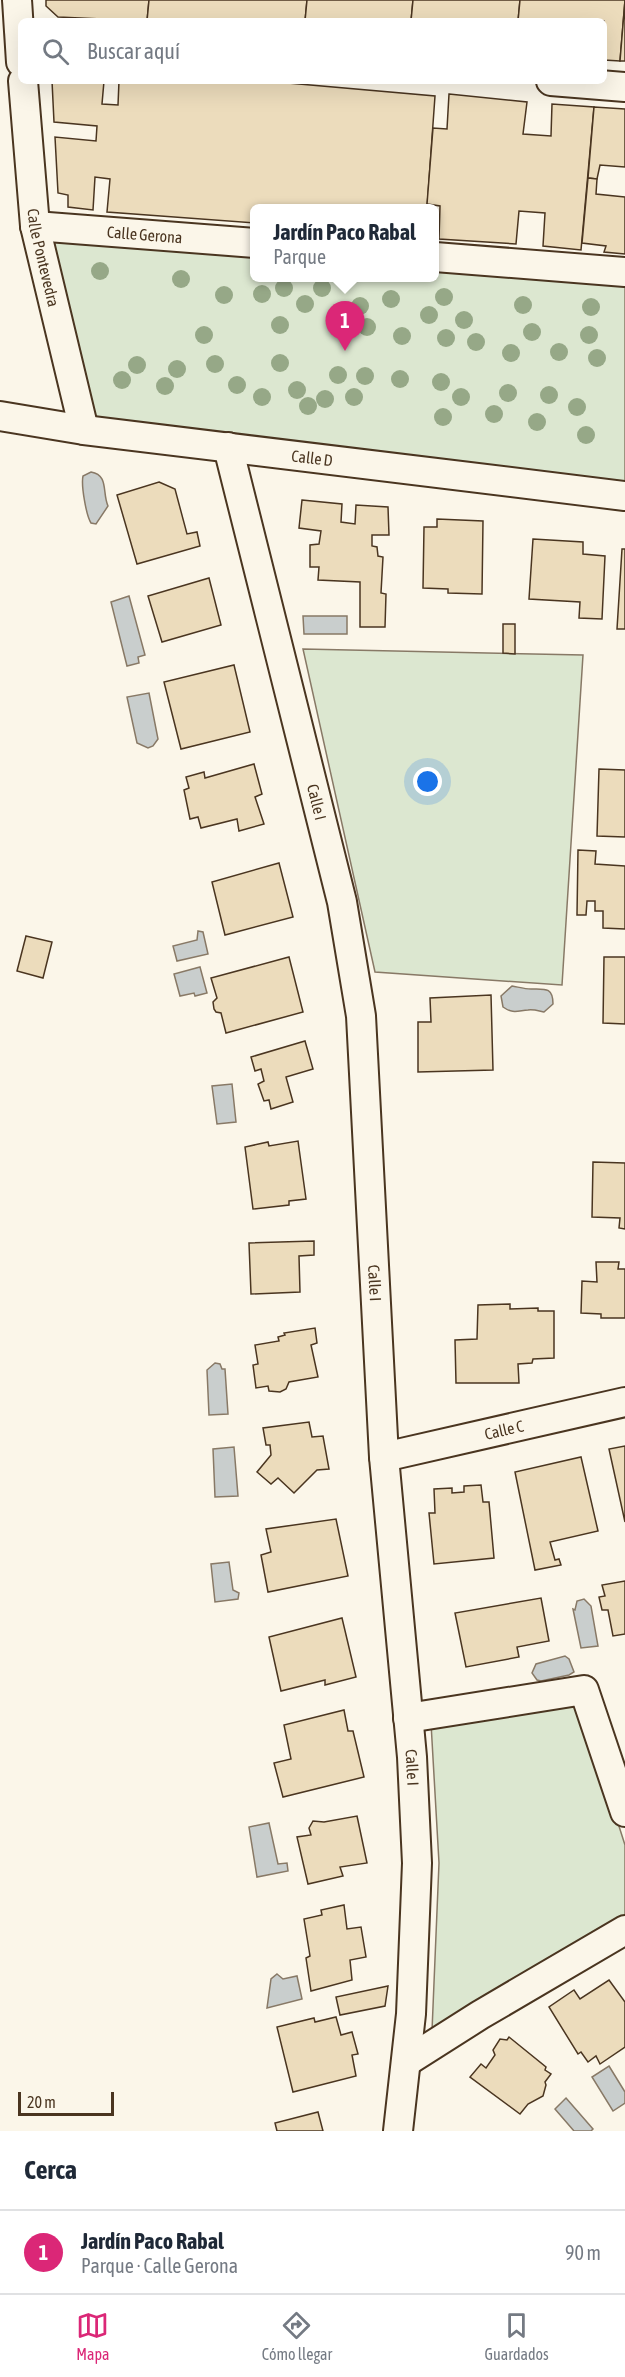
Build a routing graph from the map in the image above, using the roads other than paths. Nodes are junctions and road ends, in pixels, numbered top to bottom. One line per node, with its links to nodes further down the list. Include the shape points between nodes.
1 (17, 0): 2 (street)
2 (18, 18)
3 (23, 84): 6 (street, Calle Pontevedra)
4 (588, 84): 5 (street)
5 (625, 87)
6 (35, 226): 7 (street, Calle Gerona); 11 (street, Calle Pontevedra)
7 (250, 243)
8 (439, 257): 9 (street)
9 (625, 272)
10 (0, 416): 11 (street, Calle D)
11 (84, 430): 12 (street, Calle D)
12 (228, 447): 13 (street, Calle D); 15 (street, Calle I, via 342,902 361,1016)
13 (625, 496)
14 (625, 1402): 15 (street, Calle C)
15 (384, 1457): 16 (street, Calle I)
16 (408, 1718): 17 (street, via 584,1690); 19 (street, Calle I, via 417,1863)
17 (625, 1812)
18 (625, 1930): 19 (street)
19 (406, 2062): 20 (street, Calle I)
20 (398, 2131)

